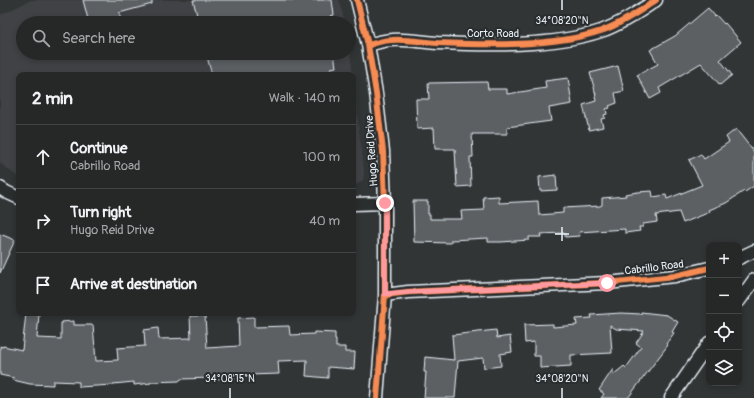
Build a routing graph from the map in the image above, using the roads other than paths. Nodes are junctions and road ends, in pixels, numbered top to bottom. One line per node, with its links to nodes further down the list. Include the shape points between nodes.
1 (357, 0): 3 (street, Hugo Reid Drive)
2 (656, 0): 3 (street, Corto Road, via 631,18 602,31 577,38 509,43 393,40)
3 (368, 45): 6 (street, Hugo Reid Drive, via 383,151)
4 (0, 188): 5 (street)
5 (16, 197)
6 (385, 203): 7 (street); 12 (street, Hugo Reid Drive)
7 (356, 204)
8 (754, 251): 9 (street)
9 (742, 257)
10 (706, 269): 12 (street, Cabrillo Road, via 675,276 607,283)
11 (754, 280): 13 (street)
12 (385, 294): 15 (street, Hugo Reid Drive)
13 (742, 297)
14 (706, 347): 16 (street)
15 (377, 398)
16 (671, 398)

